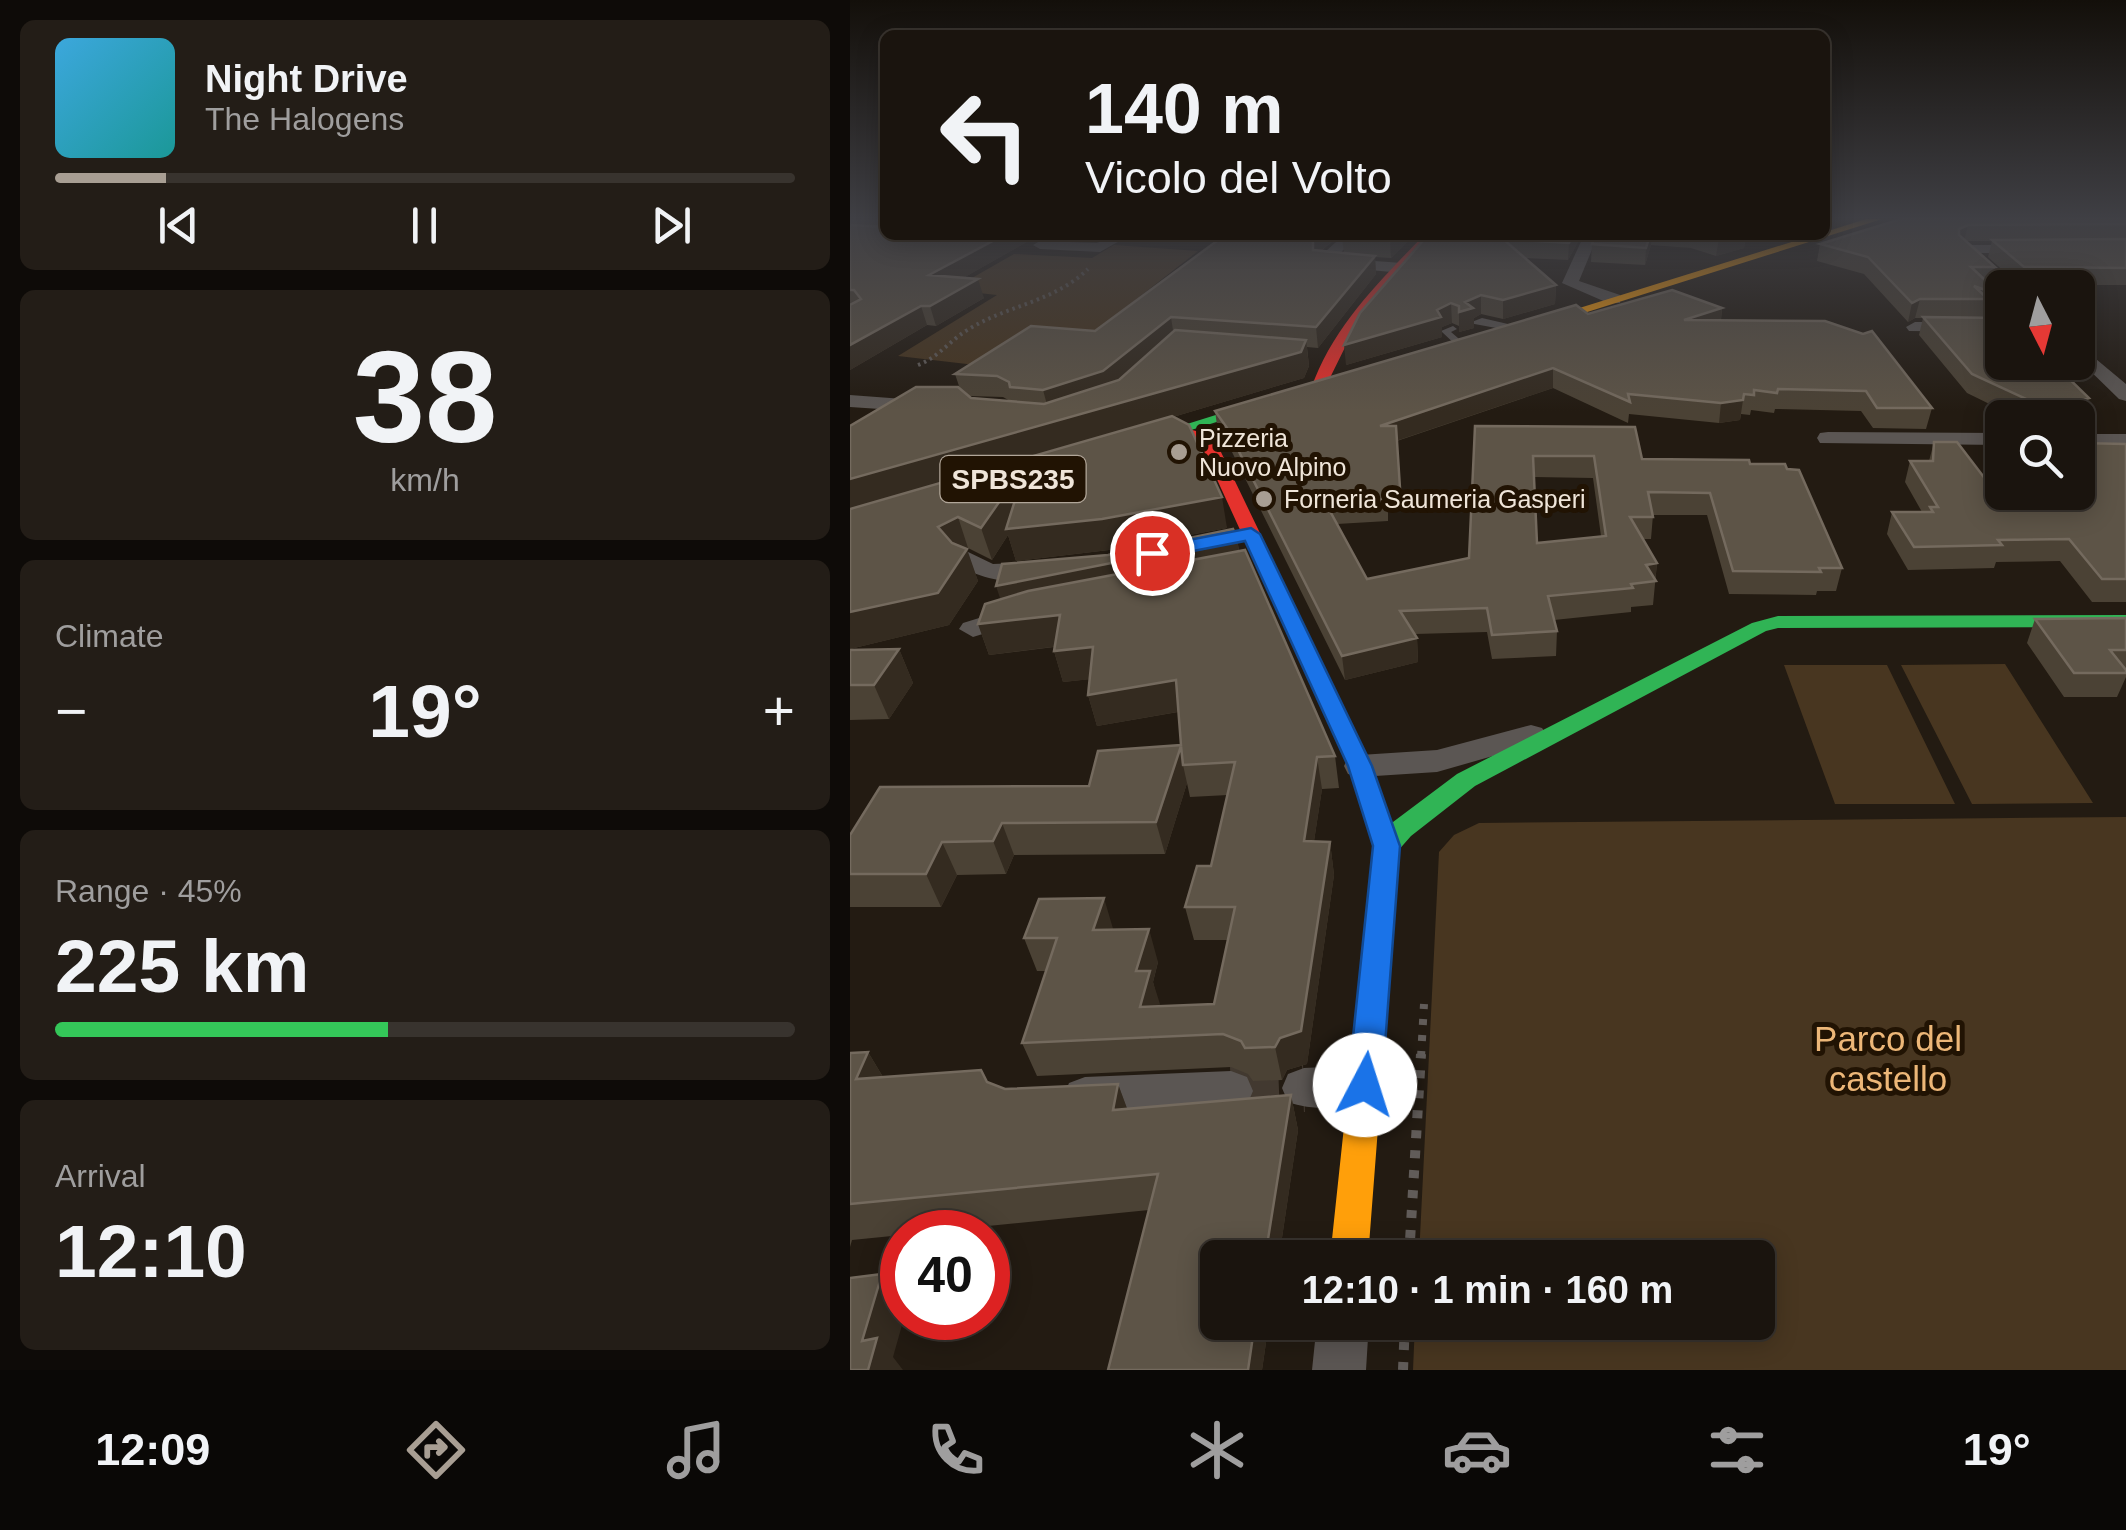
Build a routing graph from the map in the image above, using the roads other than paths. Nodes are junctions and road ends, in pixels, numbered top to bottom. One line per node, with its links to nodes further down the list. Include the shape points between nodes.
1 (1389, 283): 12 (street, via 1319,358)
2 (1570, 283): 4 (street)
3 (1667, 283): 4 (street)
4 (1614, 299): 8 (street)
5 (1474, 323): 8 (lane)
6 (1915, 327): 7 (street)
7 (1985, 327)
8 (1518, 329): 9 (street, via 1458,337)
9 (1436, 354)
10 (2095, 365): 13 (street)
11 (1351, 379): 12 (street, SPBS235)
12 (1318, 389): 15 (street, SPBS235)
13 (2126, 394)
14 (850, 401): 20 (street, via 927,404)
15 (1176, 431): 21 (street, SPBS235); 23 (street, via 1202,437 1212,450 1242,536)
16 (1828, 438): 17 (street)
17 (1985, 439)
18 (2095, 440): 19 (street)
19 (2126, 440)
20 (850, 446)
21 (1103, 452)
22 (966, 559): 24 (street, via 1000,573)
23 (1266, 565): 25 (street); 31 (street)
24 (1073, 568)
25 (1230, 572)
26 (1049, 607): 28 (street)
27 (2126, 621): 29 (street, via 1778,622)
28 (972, 629)
29 (1590, 715): 30 (street); 33 (street, via 1466,780)
30 (1437, 761): 31 (street); 32 (street, via 1390,783)
31 (1360, 766): 32 (street)
32 (1377, 810): 33 (street)
33 (1386, 846): 34 (street)
34 (1365, 1085): 35 (street); 38 (street)
35 (1304, 1088)
36 (1231, 1091): 37 (street)
37 (1041, 1100)
38 (1351, 1240)
39 (1342, 1340): 40 (street)
40 (1339, 1370)

